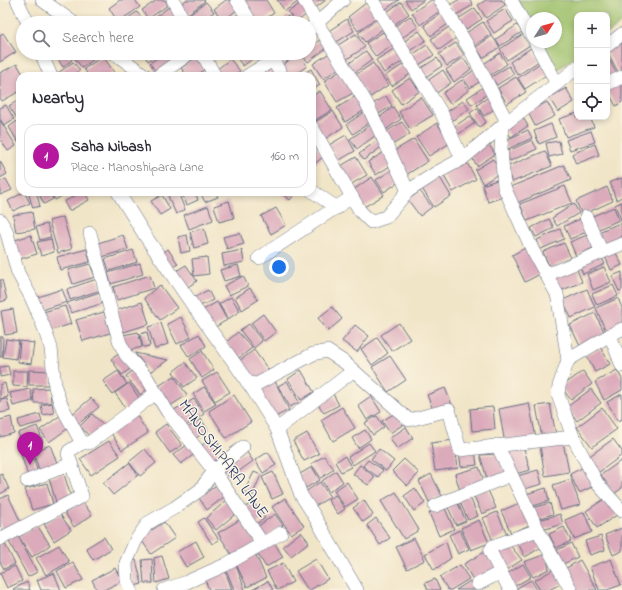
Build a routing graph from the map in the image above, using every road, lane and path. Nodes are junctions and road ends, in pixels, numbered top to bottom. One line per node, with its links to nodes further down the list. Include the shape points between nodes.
1 (17, 0): 10 (street)
2 (42, 0): 11 (street)
3 (173, 0): 12 (street)
4 (237, 0): 13 (street)
5 (304, 0): 14 (street)
6 (343, 0): 15 (street)
7 (372, 0): 39 (street, via 442,114)
8 (440, 0): 37 (street, via 472,53)
9 (512, 0): 16 (street)
10 (25, 16)
11 (64, 16)
12 (181, 16)
13 (247, 16)
14 (310, 16)
15 (316, 23)
16 (526, 26)
17 (316, 30): 40 (street, via 367,104)
18 (622, 34): 19 (street)
19 (610, 44)
20 (538, 48): 36 (street)
21 (44, 60): 28 (street)
22 (124, 60): 29 (street)
23 (180, 60): 30 (street)
24 (206, 60): 31 (street)
25 (268, 60): 32 (street)
26 (276, 60): 33 (street)
27 (574, 70): 36 (street)
28 (49, 72)
29 (140, 72)
30 (164, 72)
31 (213, 72)
32 (252, 72)
33 (280, 72)
34 (622, 77): 35 (street)
35 (610, 83)
36 (557, 84): 37 (street)
37 (505, 124): 39 (street); 51 (street, via 501,148 504,187)
38 (316, 135): 43 (street)
39 (462, 159): 40 (street)
40 (408, 191): 43 (street, via 386,218 371,222 360,211)
41 (316, 194): 44 (street)
42 (120, 196): 57 (street, via 146,237)
43 (352, 197): 44 (street)
44 (337, 208): 50 (street)
45 (586, 217): 49 (street)
46 (0, 220): 61 (street, via 6,230 18,273 31,297 51,348 55,387 60,402)
47 (90, 233): 58 (street, MANOSHIPARA LANE, via 120,343 126,355 147,378)
48 (622, 244): 49 (street)
49 (602, 252): 51 (street)
50 (259, 258)
51 (546, 275): 54 (street, via 557,294)
52 (622, 330): 53 (street)
53 (610, 335): 54 (street); 55 (street)
54 (568, 360): 60 (street, via 558,395)
55 (622, 366)
56 (353, 371): 57 (street, via 327,351 313,354 257,384); 59 (street); 62 (street, via 409,420 449,410 460,450)
57 (248, 382): 59 (street)
58 (156, 393): 61 (street, MANOSHIPARA LANE, via 89,443); 65 (street, MANOSHIPARA LANE)
59 (277, 429): 78 (street, via 301,495)
60 (573, 437): 62 (street); 69 (street, via 597,483)
61 (82, 442): 64 (street, via 69,451)
62 (497, 446): 66 (street)
63 (242, 447): 65 (street)
64 (71, 464): 67 (street); 72 (street, via 82,496)
65 (214, 471): 73 (street, MANOSHIPARA LANE); 76 (street, via 200,490 148,523 136,540 126,563 127,581)
66 (511, 475): 68 (street); 70 (street)
67 (27, 481)
68 (435, 506)
69 (622, 511)
70 (538, 530): 74 (street, via 493,546 490,551); 80 (street)
71 (281, 533): 73 (street)
72 (0, 539)
73 (263, 544): 77 (street, via 225,565)
74 (501, 572): 75 (street); 79 (street)
75 (478, 584)
76 (131, 590)
77 (164, 590)
78 (357, 590)
79 (510, 590)
80 (571, 590)

